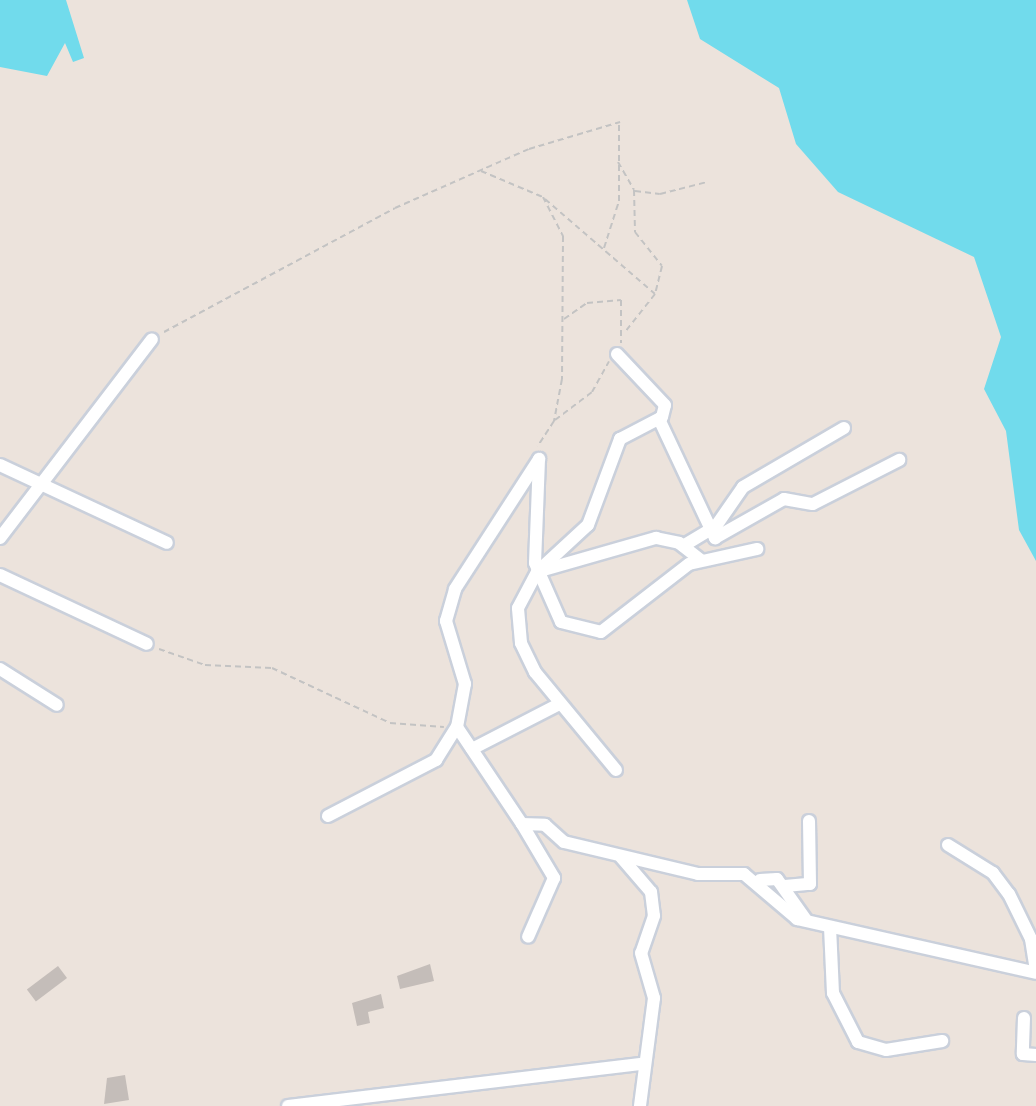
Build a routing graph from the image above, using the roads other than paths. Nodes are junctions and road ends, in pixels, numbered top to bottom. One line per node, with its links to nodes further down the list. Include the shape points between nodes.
1 (152, 339): 7 (street)
2 (617, 354): 3 (street, via 665,405)
3 (659, 419): 8 (street, via 699,495); 14 (street, via 620,439 588,525)
4 (844, 428): 8 (street, via 743,487)
5 (899, 460): 8 (street, via 813,504 784,499 715,538)
6 (0, 465): 7 (street)
7 (43, 485): 9 (street); 10 (street)
8 (707, 531): 11 (street)
9 (0, 538)
10 (167, 543)
11 (683, 546): 13 (street); 14 (street, via 656,538)
12 (757, 549): 13 (street)
13 (701, 560): 14 (street, via 601,632 561,622)
14 (537, 572): 18 (street, via 518,608 521,643); 20 (street, via 539,459 455,589 446,621 465,684)
15 (0, 575): 16 (street)
16 (147, 644)
17 (0, 669): 19 (street)
18 (559, 704): 21 (street); 22 (street)
19 (57, 705)
20 (457, 727): 21 (street); 23 (street, via 436,760)
21 (472, 749): 25 (street)
22 (616, 770)
23 (328, 816)
24 (809, 821): 29 (street, via 810,884)
25 (522, 824): 27 (street, via 545,825 564,842); 32 (street, via 554,878)
26 (948, 845): 33 (street, via 993,873)
27 (621, 857): 28 (street); 38 (street, via 651,892 654,916 641,953 654,998 651,1049)
28 (760, 880): 29 (street); 30 (street, via 786,911)
29 (785, 886): 30 (street)
30 (808, 922): 31 (street)
31 (830, 927): 34 (street); 36 (street, via 833,993 858,1042 886,1050)
32 (528, 937)
33 (1034, 941): 34 (street)
34 (1036, 971)
35 (1024, 1018): 37 (street, via 1023,1054)
36 (942, 1041)
37 (1036, 1055)
38 (641, 1064): 39 (street); 40 (street)
39 (288, 1106)
40 (640, 1106)

